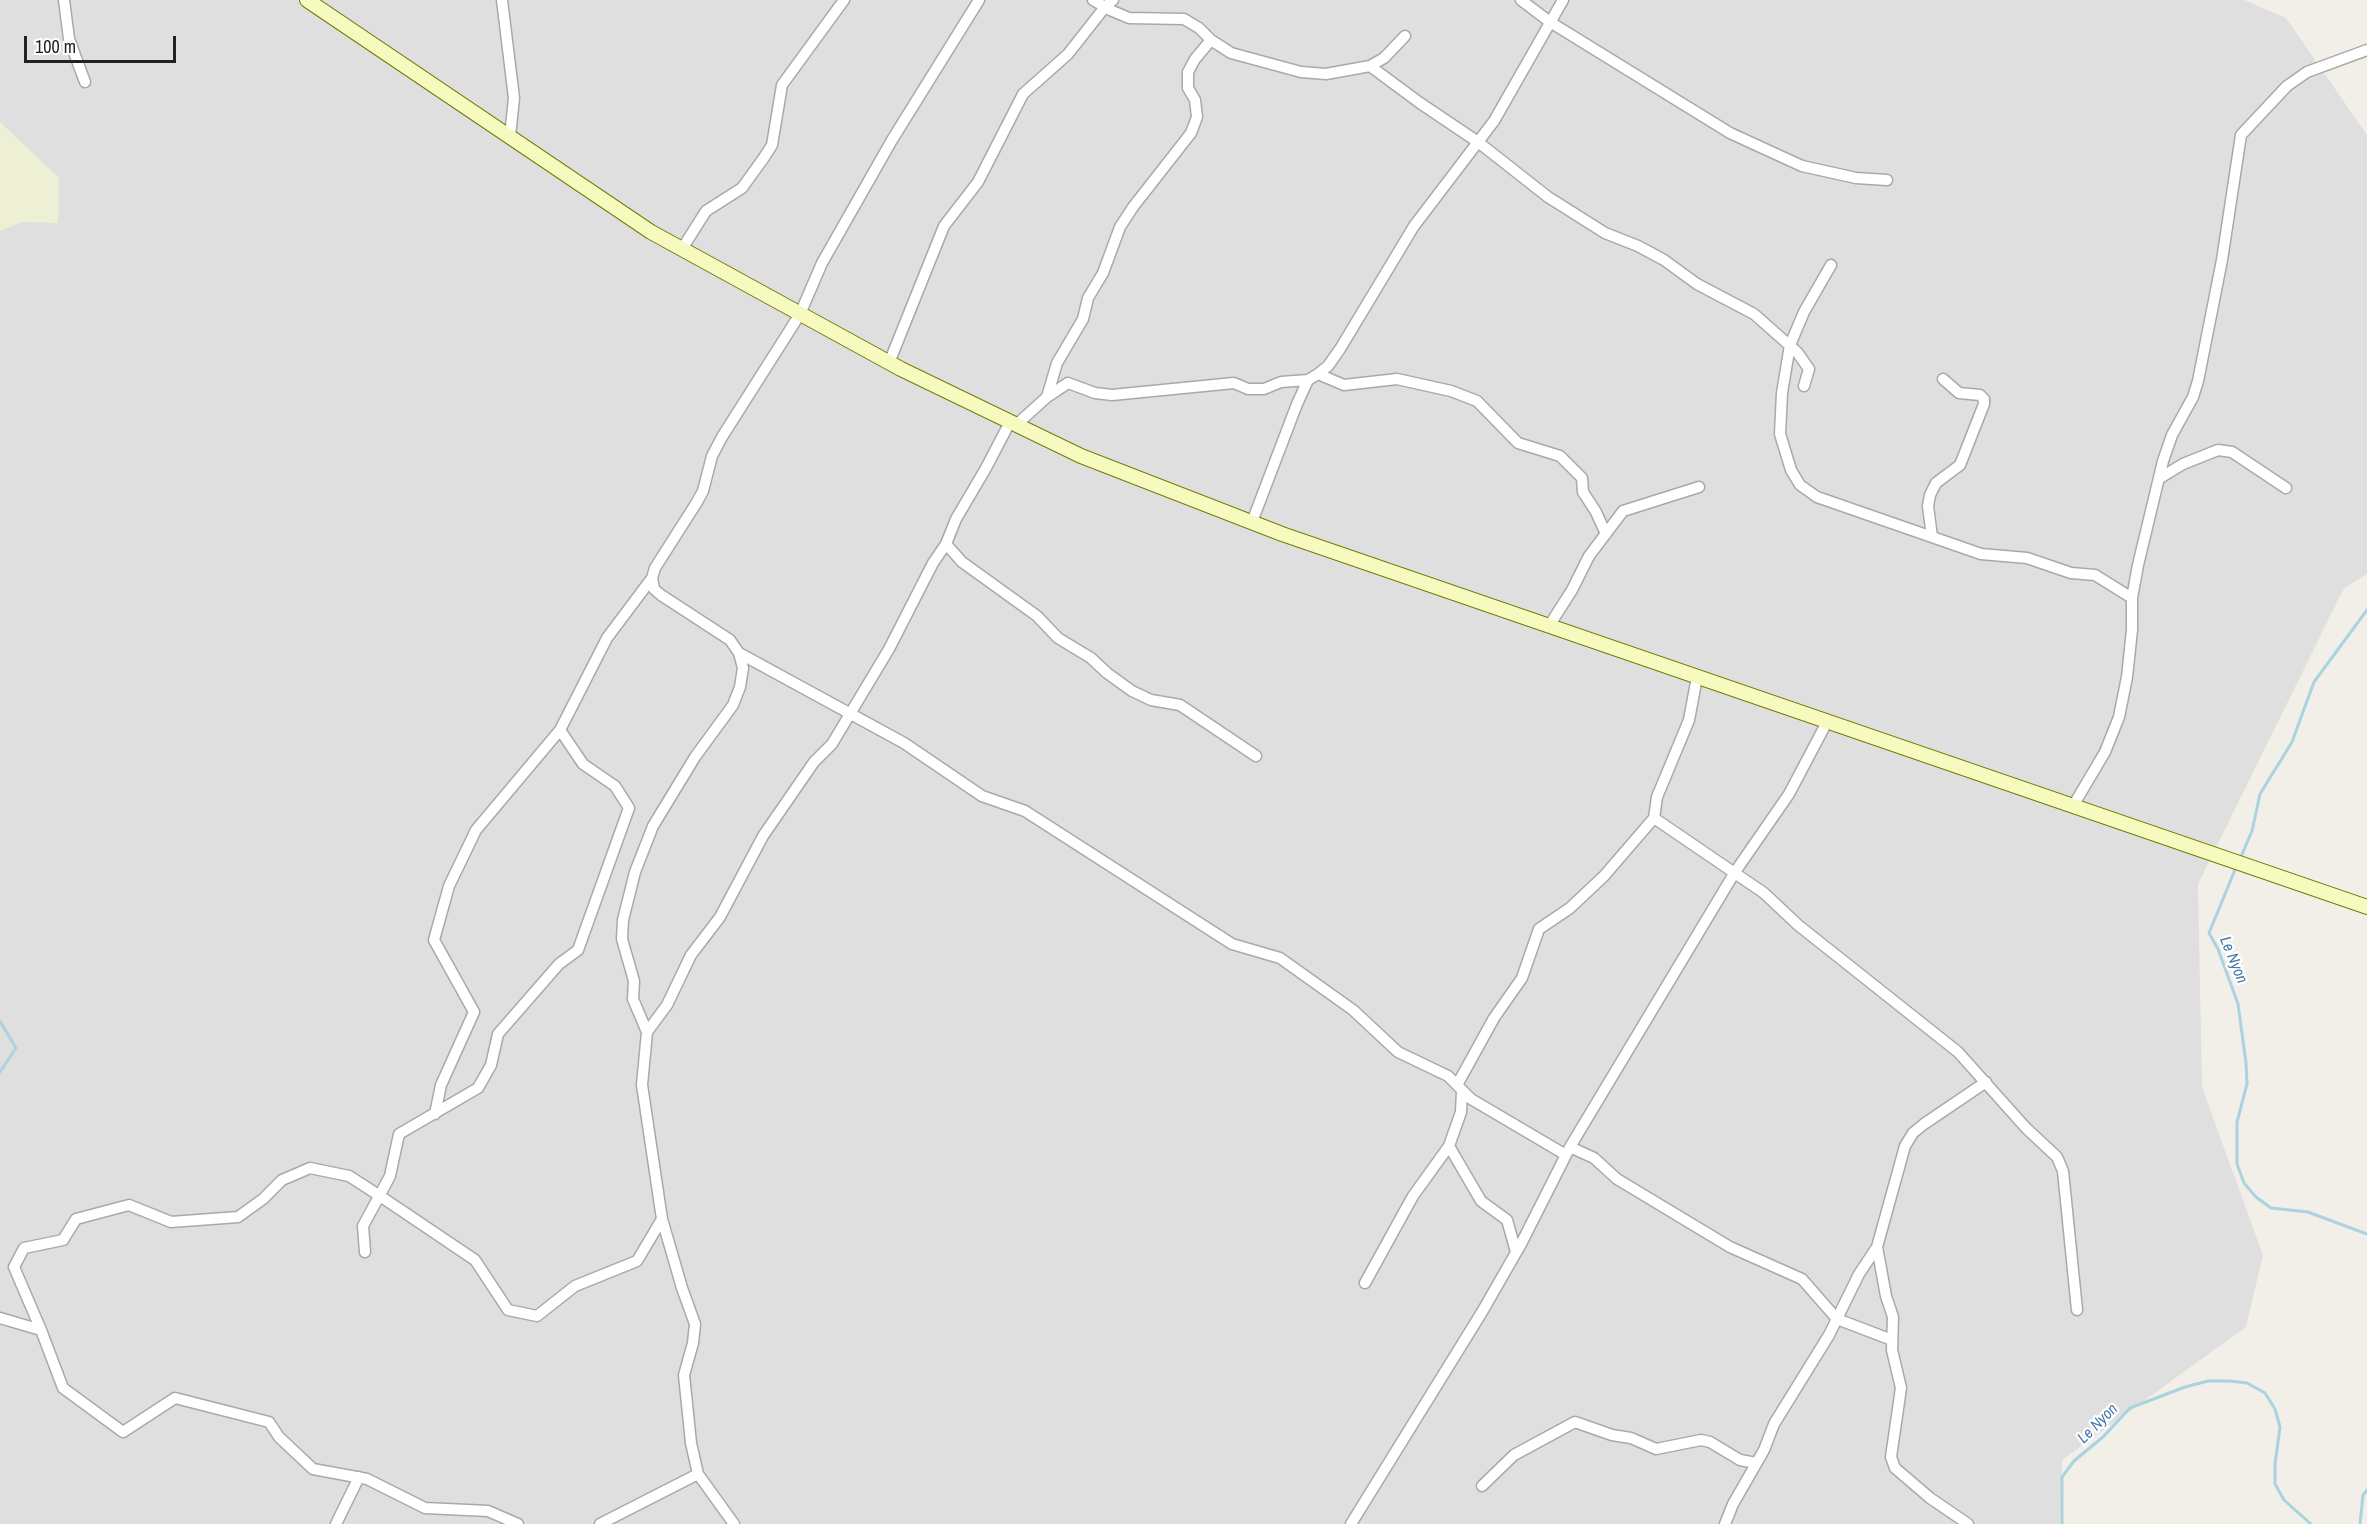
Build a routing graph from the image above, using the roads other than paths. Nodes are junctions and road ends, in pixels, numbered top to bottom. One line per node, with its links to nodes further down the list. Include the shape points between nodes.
1 (64, 0): 15 (street, via 69,39)
2 (307, 0): 16 (main road)
3 (502, 0): 16 (street, via 514,98)
4 (844, 0): 19 (street, via 782,85 772,145 763,159 741,188 706,211)
5 (979, 0): 21 (street, via 892,140 828,253)
6 (1093, 0): 9 (street)
7 (1521, 0): 10 (street)
8 (1563, 0): 10 (street)
9 (1109, 4): 12 (street, via 1129,18 1184,19); 23 (street, via 1068,54 1023,94 978,182 944,226)
10 (1550, 22): 17 (street, via 1494,122); 18 (street, via 1730,133 1802,166 1856,178)
11 (1405, 36): 14 (street, via 1384,58)
12 (1211, 40): 14 (street, via 1231,53 1301,72 1326,74); 27 (street, via 1188,72 1188,88 1195,100 1197,117 1191,133 1120,227 1103,273 1088,298 1083,319 1057,363)
13 (2367, 51): 29 (street, via 2307,72 2287,86 2241,135 2224,250 2198,381 2172,435)
14 (1370, 66): 17 (street)
15 (85, 82)
16 (510, 136): 19 (main road, via 623,214)
17 (1478, 142): 22 (street, via 1548,197 1605,233 1664,260 1697,284 1754,314); 24 (street, via 1414,226 1340,349 1328,366)
18 (1887, 180)
19 (682, 249): 21 (main road)
20 (1831, 265): 22 (street)
21 (800, 314): 23 (main road); 36 (street, via 722,437 698,502)
22 (1790, 345): 26 (street, via 1809,369); 34 (street, via 1780,434 1800,486 1817,497)
23 (889, 363): 28 (main road)
24 (1313, 377): 27 (street, via 1264,389 1248,389 1234,383 1112,395 1068,382); 32 (street, via 1297,404); 33 (street, via 1344,385 1397,379 1477,401 1518,443 1560,456 1582,478 1583,492)
25 (1942, 380): 34 (street, via 1959,393 1980,395 1984,404 1960,465 1936,483 1930,495)
26 (1804, 386)
27 (1047, 397): 28 (street)
28 (1013, 423): 32 (main road, via 1081,456); 35 (street, via 956,519)
29 (2160, 478): 31 (street, via 2218,450 2232,452); 37 (street)
30 (1700, 487): 33 (street, via 1623,511)
31 (2286, 488)
32 (1252, 522): 38 (main road)
33 (1606, 534): 38 (street)
34 (1932, 537): 37 (street, via 1981,554 2027,558 2071,573 2095,575)
35 (946, 544): 41 (street); 44 (street, via 962,562 1037,616 1058,638 1132,691 1151,700 1179,705)
36 (652, 578): 39 (street, via 654,589 730,640); 43 (street, via 607,638)
37 (2132, 598): 45 (street, via 2127,677 2119,717 2105,752)
38 (1549, 626): 40 (main road)
39 (739, 653): 41 (street); 49 (street, via 743,668 733,705 653,826 635,872 623,920 622,939 633,981 633,999)
40 (1697, 677): 42 (main road); 46 (street, via 1689,720 1657,797)
41 (850, 714): 49 (street, via 763,836 720,916 691,955 667,1005); 51 (street, via 904,743 982,796 1025,811 1232,944 1280,958 1353,1010 1398,1052 1448,1076)
42 (1827, 722): 45 (main road); 47 (street, via 1789,794)
43 (560, 730): 52 (street, via 476,830 449,886 434,940 474,1012 441,1085); 52 (street, via 584,764 615,786 629,808 578,950 559,964 498,1034 491,1065 477,1088)
44 (1256, 756)
45 (2073, 806): 48 (main road)
46 (1654, 818): 47 (street); 51 (street, via 1604,876 1570,908 1539,929 1522,978 1494,1018)
47 (1735, 872): 50 (street, via 1958,1052); 54 (street)
48 (2367, 907)
49 (647, 1032): 56 (street, via 642,1085)
50 (1986, 1082): 57 (street, via 1913,1133 1901,1156); 61 (street, via 2057,1157 2063,1171)
51 (1459, 1088): 53 (street, via 1461,1112); 54 (street, via 1471,1099)
52 (435, 1114): 55 (street, via 399,1134 390,1176)
53 (1449, 1146): 59 (street, via 1481,1201 1507,1220); 60 (street, via 1413,1196)
54 (1568, 1151): 59 (street); 63 (street, via 1594,1158 1617,1179 1730,1247 1802,1279)
55 (380, 1196): 56 (street, via 475,1260 508,1310 537,1316 575,1286 637,1261); 58 (street, via 363,1226); 66 (street, via 349,1176 310,1168 282,1180 238,1217 171,1222 129,1205 76,1219 63,1240 24,1248 14,1267)
56 (662, 1219): 69 (street, via 695,1324 684,1375)
57 (1877, 1247): 63 (street); 67 (street, via 1893,1317)
58 (365, 1252)
59 (1516, 1252): 76 (street)
60 (1365, 1283)
61 (2077, 1310)
62 (0, 1318): 64 (street)
63 (1837, 1319): 67 (street); 68 (street, via 1774,1424)
64 (12, 1321): 65 (street); 66 (street)
65 (0, 1328)
66 (41, 1330): 70 (street, via 63,1388 123,1432 175,1398 269,1422 313,1469)
67 (1892, 1340): 78 (street, via 1901,1388 1891,1457 1895,1468)
68 (1756, 1464): 71 (street, via 1740,1460 1710,1442 1701,1440 1656,1449 1575,1422 1514,1455); 77 (street)
69 (698, 1474): 74 (street); 75 (street)
70 (358, 1478): 72 (street); 73 (street, via 425,1508 488,1511)
71 (1482, 1486)
72 (336, 1524)
73 (518, 1524)
74 (600, 1524)
75 (734, 1524)
76 (1351, 1524)
77 (1725, 1524)
78 (1968, 1524)

